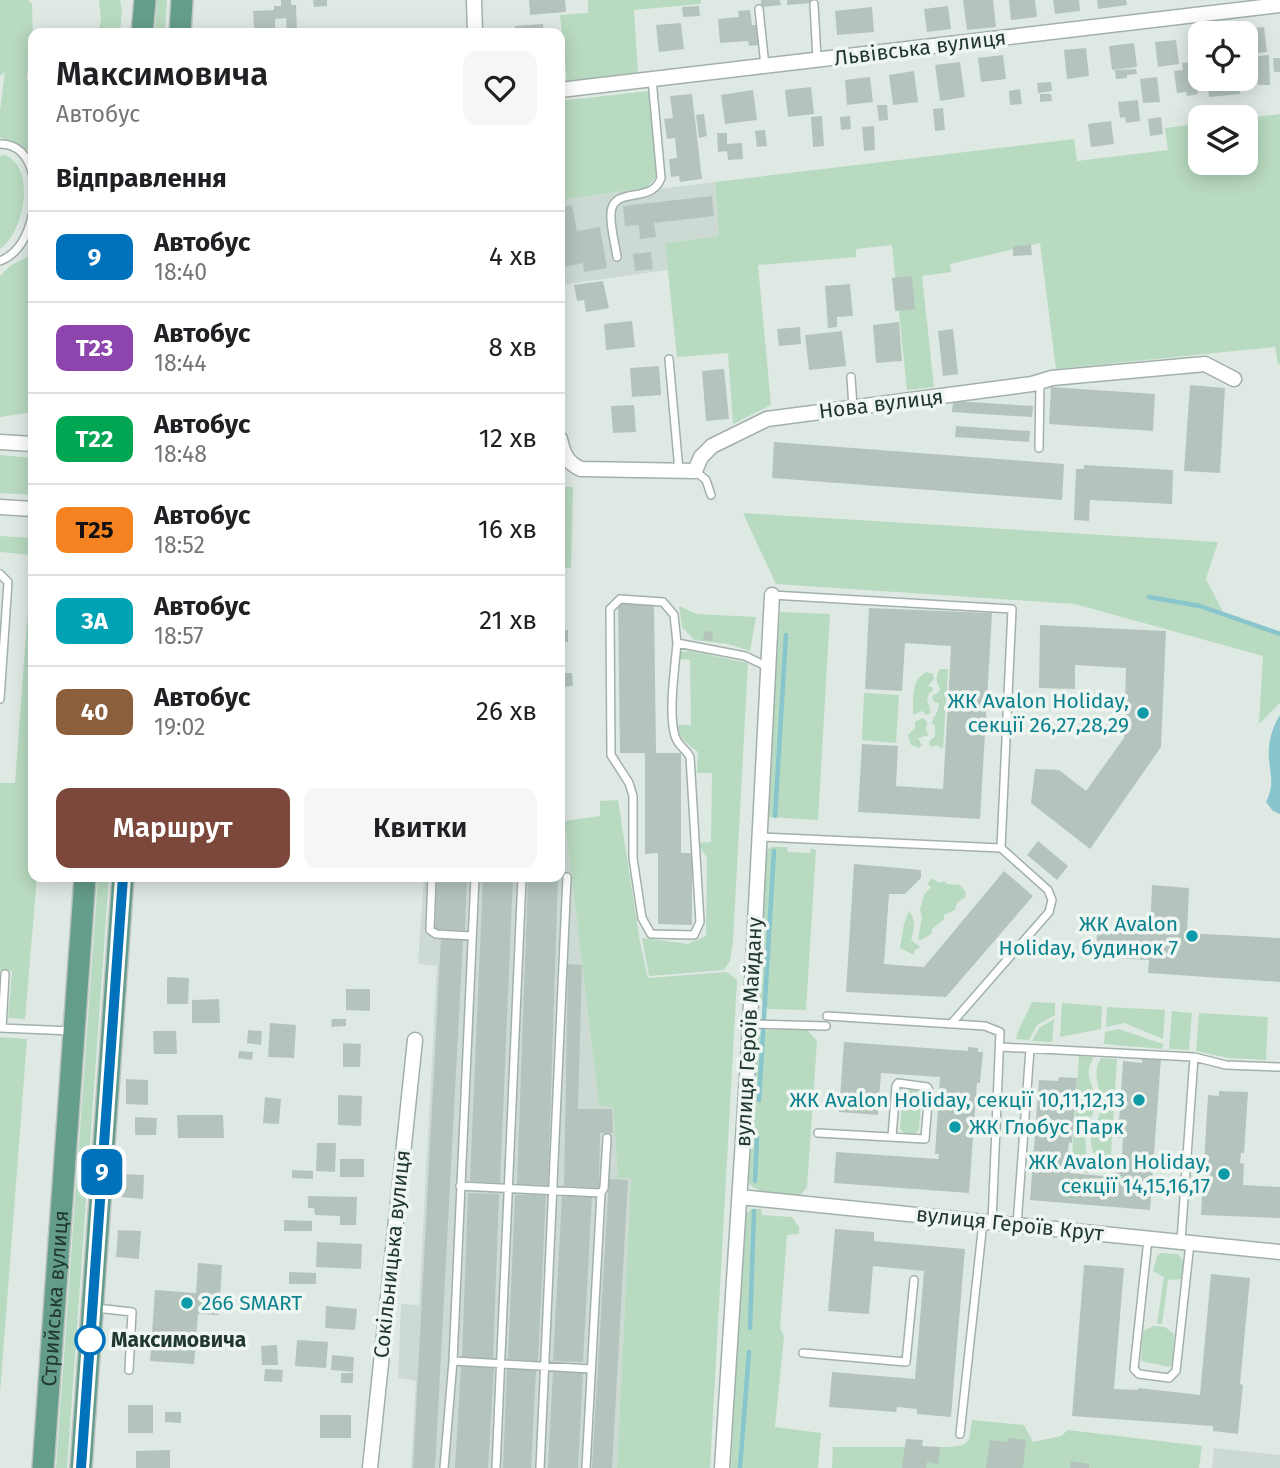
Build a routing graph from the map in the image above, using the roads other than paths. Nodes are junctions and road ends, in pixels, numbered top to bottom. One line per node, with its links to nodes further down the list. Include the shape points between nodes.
1 (145, 0): 7 (main road)
2 (183, 0): 8 (main road)
3 (474, 0): 9 (street)
4 (814, 4): 10 (lane)
5 (1280, 5): 10 (street, Львівська вулиця)
6 (759, 9): 11 (lane)
7 (142, 28)
8 (180, 28)
9 (475, 28)
10 (817, 60): 11 (street, Львівська вулиця)
11 (765, 66): 12 (street, Львівська вулиця)
12 (652, 79): 13 (street, Львівська вулиця); 17 (lane, via 661,178 654,190 621,197 612,207)
13 (565, 89)
14 (0, 144): 15 (lane, via 21,150)
15 (28, 163)
16 (28, 235): 18 (lane, via 13,254)
17 (617, 257)
18 (0, 261)
19 (669, 359): 28 (lane)
20 (851, 377): 23 (lane)
21 (1234, 379): 22 (street, Нова вулиця, via 1205,364)
22 (1040, 382): 23 (street, Нова вулиця); 26 (lane)
23 (853, 408): 29 (street, Нова вулиця, via 767,419 712,446)
24 (0, 442): 25 (street)
25 (28, 444)
26 (1039, 448)
27 (565, 456): 28 (street, via 581,470)
28 (678, 471): 29 (street)
29 (695, 471): 30 (lane, via 706,481)
30 (710, 495)
31 (0, 507): 32 (street)
32 (28, 509)
33 (0, 574): 37 (lane, via 8,582)
34 (772, 595): 36 (street, вулиця Героїв Майдану); 39 (lane, via 1012,609)
35 (677, 643): 35 (lane, via 674,615 663,602 621,599 610,609 611,755 633,796 633,858 642,918 651,934 694,935 699,922 690,757 674,735 673,718); 36 (lane, via 745,656)
36 (769, 667): 38 (street, вулиця Героїв Майдану)
37 (0, 699)
38 (760, 838): 39 (lane); 49 (street, вулиця Героїв Майдану)
39 (1001, 848): 50 (lane, via 1048,891 1052,900 1049,912)
40 (567, 877): 64 (lane)
41 (85, 882): 53 (main road, Стрийська вулиця)
42 (123, 882): 73 (main road, Стрийська вулиця)
43 (432, 882): 46 (lane, via 430,930)
44 (475, 882): 46 (lane)
45 (522, 882): 63 (lane)
46 (472, 936): 62 (lane)
47 (5, 974): 52 (lane)
48 (827, 1016): 50 (lane)
49 (753, 1024): 51 (lane); 66 (street, вулиця Героїв Майдану)
50 (951, 1024): 55 (lane, via 997,1029)
51 (826, 1026)
52 (1, 1028): 53 (lane)
53 (74, 1031): 81 (main road, Стрийська вулиця)
54 (415, 1040): 83 (street, Сокільницька вулиця)
55 (1000, 1047): 56 (lane); 67 (lane)
56 (1030, 1049): 57 (lane); 68 (lane)
57 (1194, 1057): 58 (lane, via 1226,1065); 70 (lane)
58 (1280, 1067)
59 (818, 1133): 60 (lane)
60 (892, 1137): 60 (lane, via 925,1139 927,1087 898,1083)
61 (607, 1138): 65 (lane)
62 (460, 1186): 63 (lane); 75 (lane)
63 (508, 1189): 64 (lane); 76 (lane)
64 (555, 1191): 65 (lane); 77 (lane)
65 (601, 1193): 78 (lane)
66 (740, 1197): 67 (street, вулиця Героїв Крут); 88 (street, вулиця Героїв Майдану)
67 (988, 1222): 68 (street, вулиця Героїв Крут); 80 (lane)
68 (1017, 1225): 69 (street, вулиця Героїв Крут)
69 (1148, 1239): 70 (street, вулиця Героїв Крут); 70 (lane, via 1134,1370 1159,1377 1170,1378 1176,1371)
70 (1186, 1243): 71 (street, вулиця Героїв Крут)
71 (1280, 1252)
72 (914, 1280): 74 (lane, via 906,1362)
73 (92, 1308): 79 (lane, via 132,1312); 82 (main road, Стрийська вулиця)
74 (803, 1353)
75 (453, 1361): 76 (lane); 84 (lane)
76 (500, 1364): 77 (lane); 85 (lane)
77 (545, 1366): 78 (lane); 86 (lane)
78 (591, 1369): 87 (lane)
79 (129, 1370)
80 (960, 1434)
81 (43, 1468)
82 (81, 1468)
83 (370, 1468)
84 (444, 1468)
85 (496, 1468)
86 (540, 1468)
87 (586, 1468)
88 (722, 1468)

